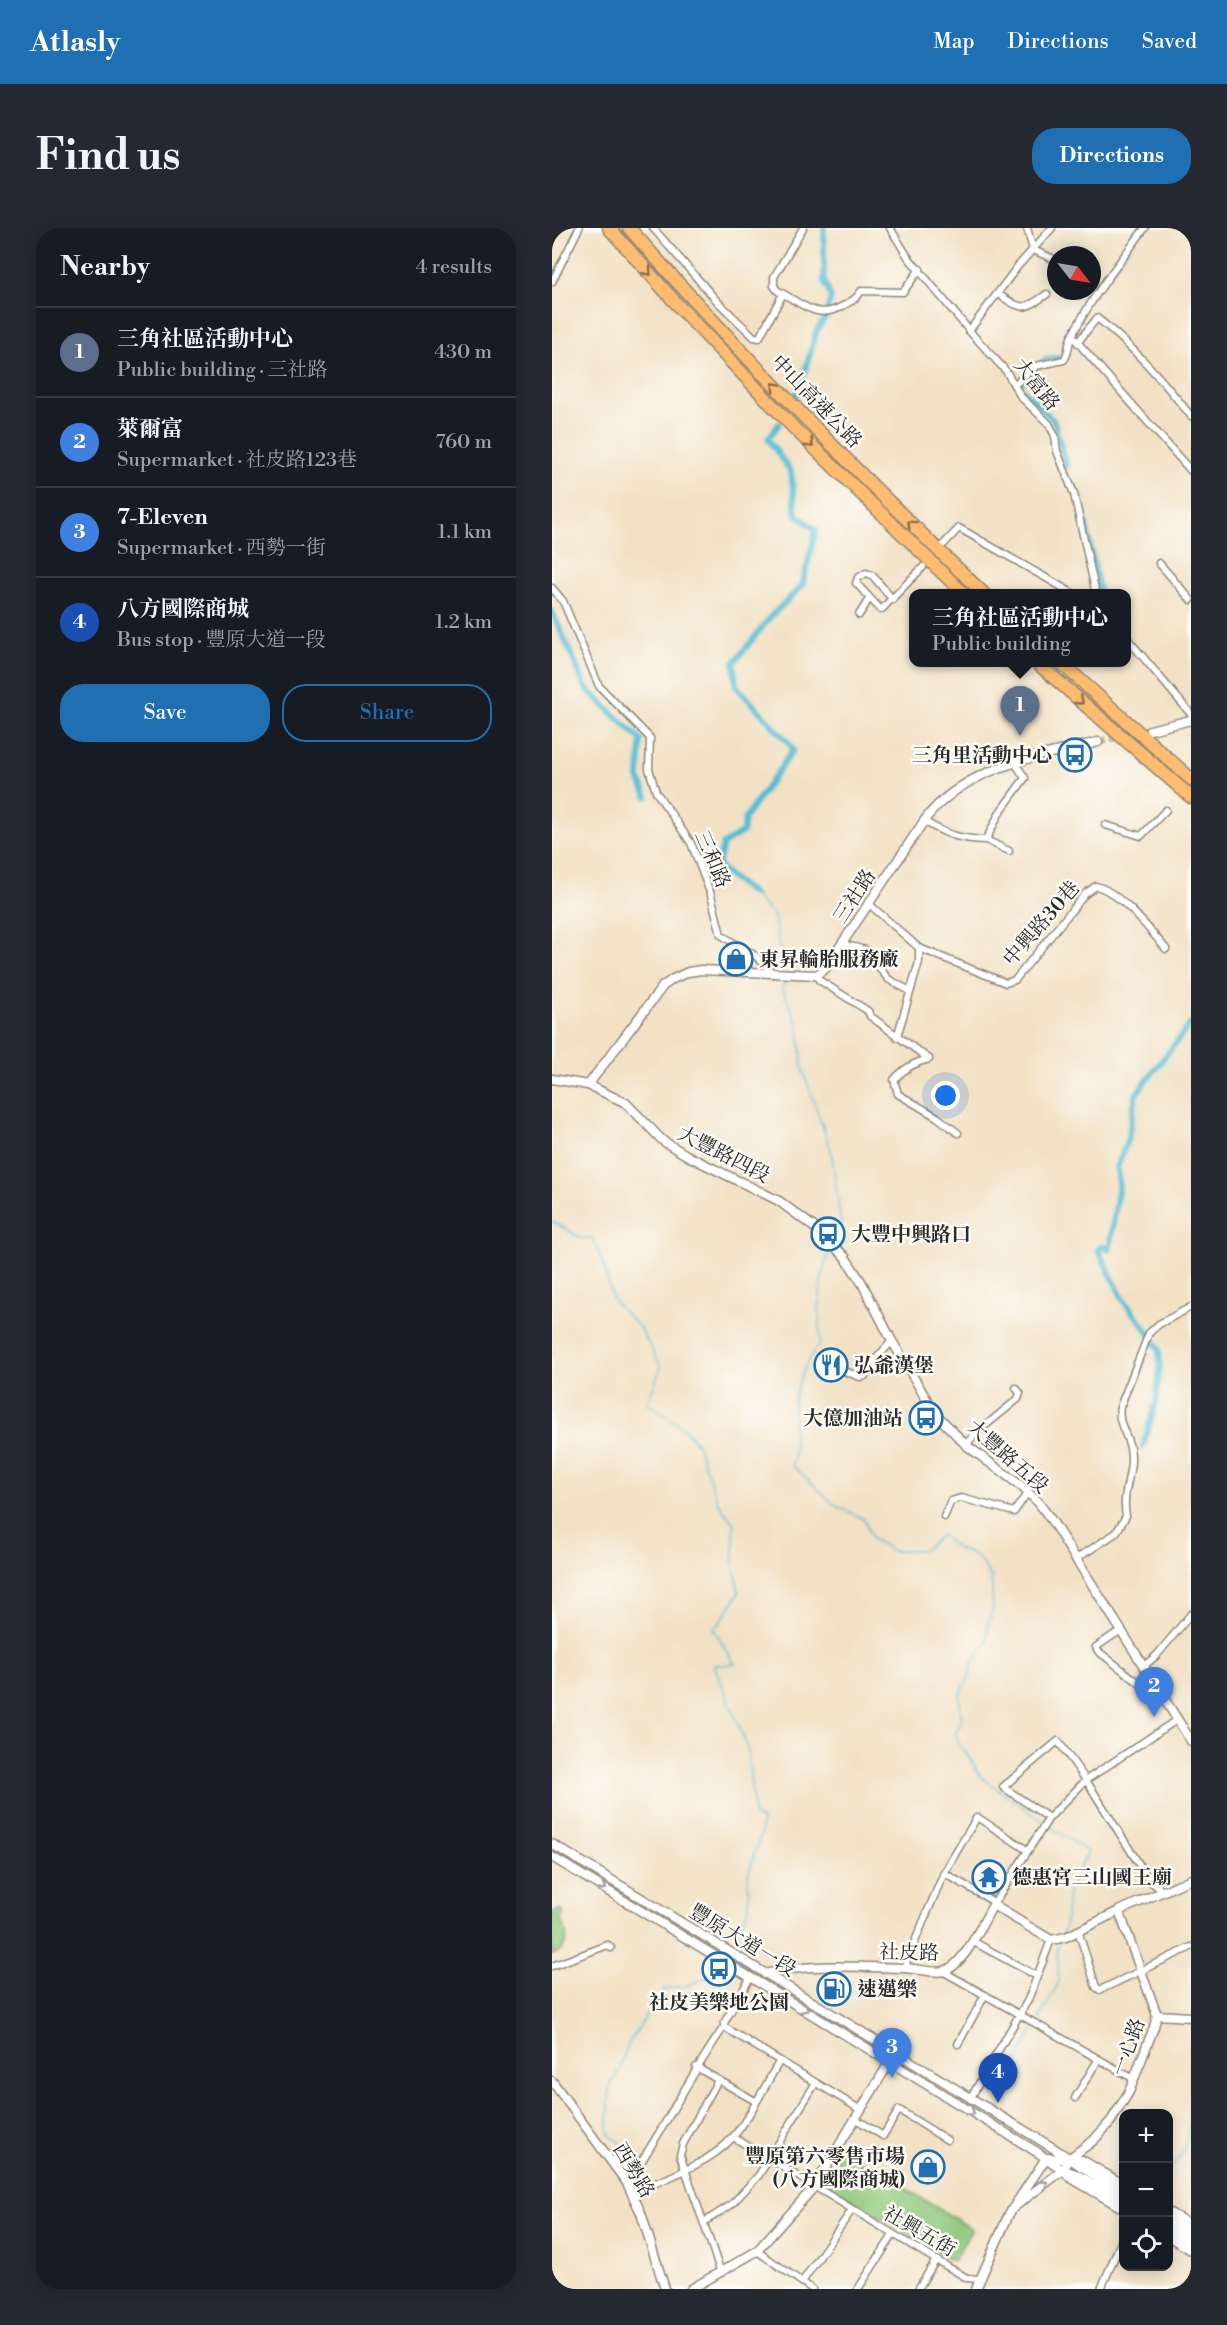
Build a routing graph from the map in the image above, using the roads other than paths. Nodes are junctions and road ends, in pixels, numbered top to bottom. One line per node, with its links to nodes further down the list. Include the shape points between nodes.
1 (579, 228): 13 (street)
2 (609, 228): 27 (highway, 中山高速公路, one-way to 27, via 793,427)
3 (629, 228): 28 (highway, 中山高速公路, one-way to 3, via 802,415)
4 (652, 228): 14 (street, via 754,337 759,338)
5 (803, 228): 14 (street, via 774,277 774,286)
6 (890, 228): 12 (street, 大富路)
7 (1027, 228): 10 (street)
8 (1052, 228): 10 (street)
9 (1145, 228): 18 (street)
10 (1033, 250): 11 (street); 15 (street)
11 (1047, 256)
12 (920, 269): 14 (street, via 903,292 861,291 857,298 833,310 815,312); 17 (street, 大富路)
13 (552, 282)
14 (783, 294)
15 (998, 294): 16 (street, via 1021,308); 17 (street)
16 (1047, 294)
17 (969, 331): 20 (street, 大富路)
18 (1072, 336): 19 (street); 20 (street, via 1064,360 1036,366)
19 (1078, 342): 21 (street, via 1097,318 1122,338); 22 (street)
20 (1014, 385): 30 (street, 大富路, via 1055,436 1079,513)
21 (1191, 416)
22 (1191, 471)
23 (944, 544): 29 (street, via 959,528)
24 (1159, 562): 33 (street)
25 (923, 567): 32 (street)
26 (552, 588): 54 (street, 三和路, via 563,601 599,686 650,738 649,768 656,792 691,843 721,935 756,956)
27 (959, 589)
28 (979, 589)
29 (1065, 589)
30 (1095, 589)
31 (869, 599): 32 (street, via 881,610); 32 (street, via 856,584 866,573); 34 (street)
32 (893, 600)
33 (1191, 600)
34 (859, 615)
35 (1131, 643): 38 (street)
36 (1041, 667): 44 (highway, one-way to 44)
37 (1065, 667): 43 (highway)
38 (1191, 714)
39 (1191, 720): 40 (street)
40 (1150, 730)
41 (1098, 742): 42 (street, 三社路)
42 (1015, 763): 46 (street, 三社路, via 966,784 943,799); 48 (street, via 1025,778 1000,812)
43 (1191, 779)
44 (1191, 797)
45 (1166, 810): 47 (street, via 1141,836)
46 (924, 821): 48 (street, via 943,833); 50 (street, 三社路)
47 (1105, 825)
48 (986, 840): 49 (street)
49 (1009, 851)
50 (868, 903): 51 (street, 三社路); 52 (street, 中興路30巷)
51 (842, 944): 55 (street, 三社路, via 825,969); 56 (street, via 866,950 888,979)
52 (919, 948): 53 (street, 中興路30巷, via 1006,983 1015,980 1085,894 1096,886 1116,898); 56 (street)
53 (1166, 949)
54 (774, 974): 55 (street); 59 (street, via 701,970 673,979 656,994)
55 (816, 975): 57 (street)
56 (910, 991): 57 (street)
57 (897, 1036): 60 (street, via 929,1059 900,1073 894,1080 898,1094)
58 (552, 1079): 59 (street, 大豐路四段)
59 (588, 1085): 61 (street, 大豐路四段, via 627,1103 653,1133 677,1150 779,1200)
60 (958, 1133)
61 (845, 1257): 63 (street, 大豐路五段)
62 (1191, 1307): 69 (street, via 1174,1314 1149,1334 1120,1407 1118,1417 1131,1449 1124,1502 1126,1516 1116,1533)
63 (892, 1341): 64 (street, via 865,1376); 66 (street, 大豐路五段, via 934,1412)
64 (836, 1368)
65 (1016, 1388): 66 (street, via 1020,1393 1018,1399)
66 (966, 1445): 67 (street, 大豐路五段)
67 (1028, 1492): 68 (street, via 1014,1512 961,1498 951,1501); 69 (street, 大豐路五段)
68 (944, 1517)
69 (1076, 1559): 71 (street, 大豐路五段)
70 (1191, 1614): 72 (street)
71 (1121, 1630): 72 (street, 大豐路五段); 73 (street, via 1096,1647 1098,1651 1143,1686)
72 (1144, 1666): 73 (street, 大豐路五段)
73 (1154, 1683): 74 (street, 大豐路五段)
74 (1178, 1719): 75 (street, 大豐路五段); 76 (street)
75 (1191, 1741)
76 (1086, 1780): 77 (street); 77 (street, via 1058,1741 1004,1787); 83 (street, via 1149,1880)
77 (1049, 1818): 79 (street)
78 (552, 1844): 95 (street, 豐原大道一段)
79 (1027, 1850): 81 (street, via 976,1817); 84 (street)
80 (552, 1857): 97 (street, 豐原大道一段, one-way to 97)
81 (944, 1874): 84 (street); 92 (street)
82 (1191, 1879): 83 (street)
83 (1163, 1891): 85 (street)
84 (993, 1903): 87 (street); 88 (street, 社皮路)
85 (1119, 1911): 86 (street); 93 (street, 一心路)
86 (1078, 1930): 87 (street); 93 (street, via 1100,1990)
87 (1051, 1940): 96 (street)
88 (972, 1941): 94 (street, 社皮路, via 960,1961); 96 (street)
89 (1191, 1947): 93 (street)
90 (611, 1948): 91 (street, via 608,1945)
91 (552, 1966)
92 (906, 1968): 94 (street, 社皮路); 95 (street, 社皮路, via 805,1967)
93 (1140, 1970): 100 (street, 一心路)
94 (944, 1972): 98 (street)
95 (767, 1974): 97 (street, 社皮路); 104 (street, 豐原大道一段)
96 (1036, 1976): 99 (street)
97 (750, 1978): 102 (street); 107 (street, 豐原大道一段, one-way to 107)
98 (985, 1995): 99 (street); 103 (street)
99 (1019, 2015): 105 (street); 114 (street)
100 (1157, 2015): 101 (street); 109 (street, 一心路)
101 (1191, 2017)
102 (724, 2027): 106 (street); 108 (street)
103 (958, 2044)
104 (896, 2052): 107 (street); 114 (street, 豐原大道一段)
105 (1098, 2060): 109 (street); 113 (street)
106 (779, 2062): 112 (street); 115 (street)
107 (890, 2062): 116 (street); 120 (street, 豐原大道一段, one-way to 120)
108 (696, 2067): 110 (street); 127 (street, via 653,2146)
109 (1134, 2079): 121 (street, 一心路, via 1111,2121)
110 (718, 2080): 115 (street); 123 (street, via 683,2144 680,2156)
111 (552, 2081): 127 (street, 西勢路)
112 (815, 2084): 116 (street); 122 (street)
113 (1076, 2098)
114 (970, 2099): 121 (street, 豐原大道一段)
115 (755, 2101): 118 (street)
116 (861, 2110): 117 (street)
117 (856, 2119): 119 (street, via 884,2136 899,2110); 128 (street)
118 (733, 2137): 122 (street, 社興五街); 123 (street)
119 (947, 2140)
120 (1046, 2158): 121 (street); 124 (street, 豐原大道一段); 132 (street)
121 (1070, 2158): 124 (street); 125 (street, 豐原大道一段); 126 (street, 豐原大道一段, via 1082,2160)
122 (770, 2160): 128 (street, 社興五街); 136 (street, via 731,2205)
123 (685, 2170): 130 (street); 136 (street)
124 (1063, 2170): 125 (street, 豐原大道一段); 132 (street, one-way to 124); 133 (street, 豐原大道一段)
125 (1096, 2181): 129 (street); 131 (street)
126 (1119, 2182)
127 (627, 2183): 130 (street, 西勢路)
128 (814, 2187): 134 (street, 社興五街); 146 (street)
129 (1119, 2191)
130 (632, 2193): 151 (street, 西勢路)
131 (1119, 2197)
132 (1014, 2207): 149 (street)
133 (1119, 2207)
134 (852, 2210): 141 (street, 社興五街); 150 (street)
135 (1173, 2215): 138 (street)
136 (704, 2222): 148 (street)
137 (1173, 2223): 140 (street)
138 (1191, 2225)
139 (1173, 2231): 143 (street)
140 (1191, 2233)
141 (893, 2235): 147 (street, 社興五街); 154 (street)
142 (1173, 2239): 145 (street)
143 (1191, 2241)
144 (1119, 2247): 157 (street)
145 (1191, 2250)
146 (757, 2252): 148 (street); 150 (street)
147 (936, 2260): 149 (street, 社興五街, via 967,2278); 155 (street)
148 (721, 2273): 152 (street)
149 (979, 2279): 156 (street)
150 (802, 2282): 153 (street)
151 (665, 2289)
152 (692, 2289)
153 (812, 2289)
154 (858, 2289)
155 (918, 2289)
156 (976, 2289)
157 (1101, 2289)

